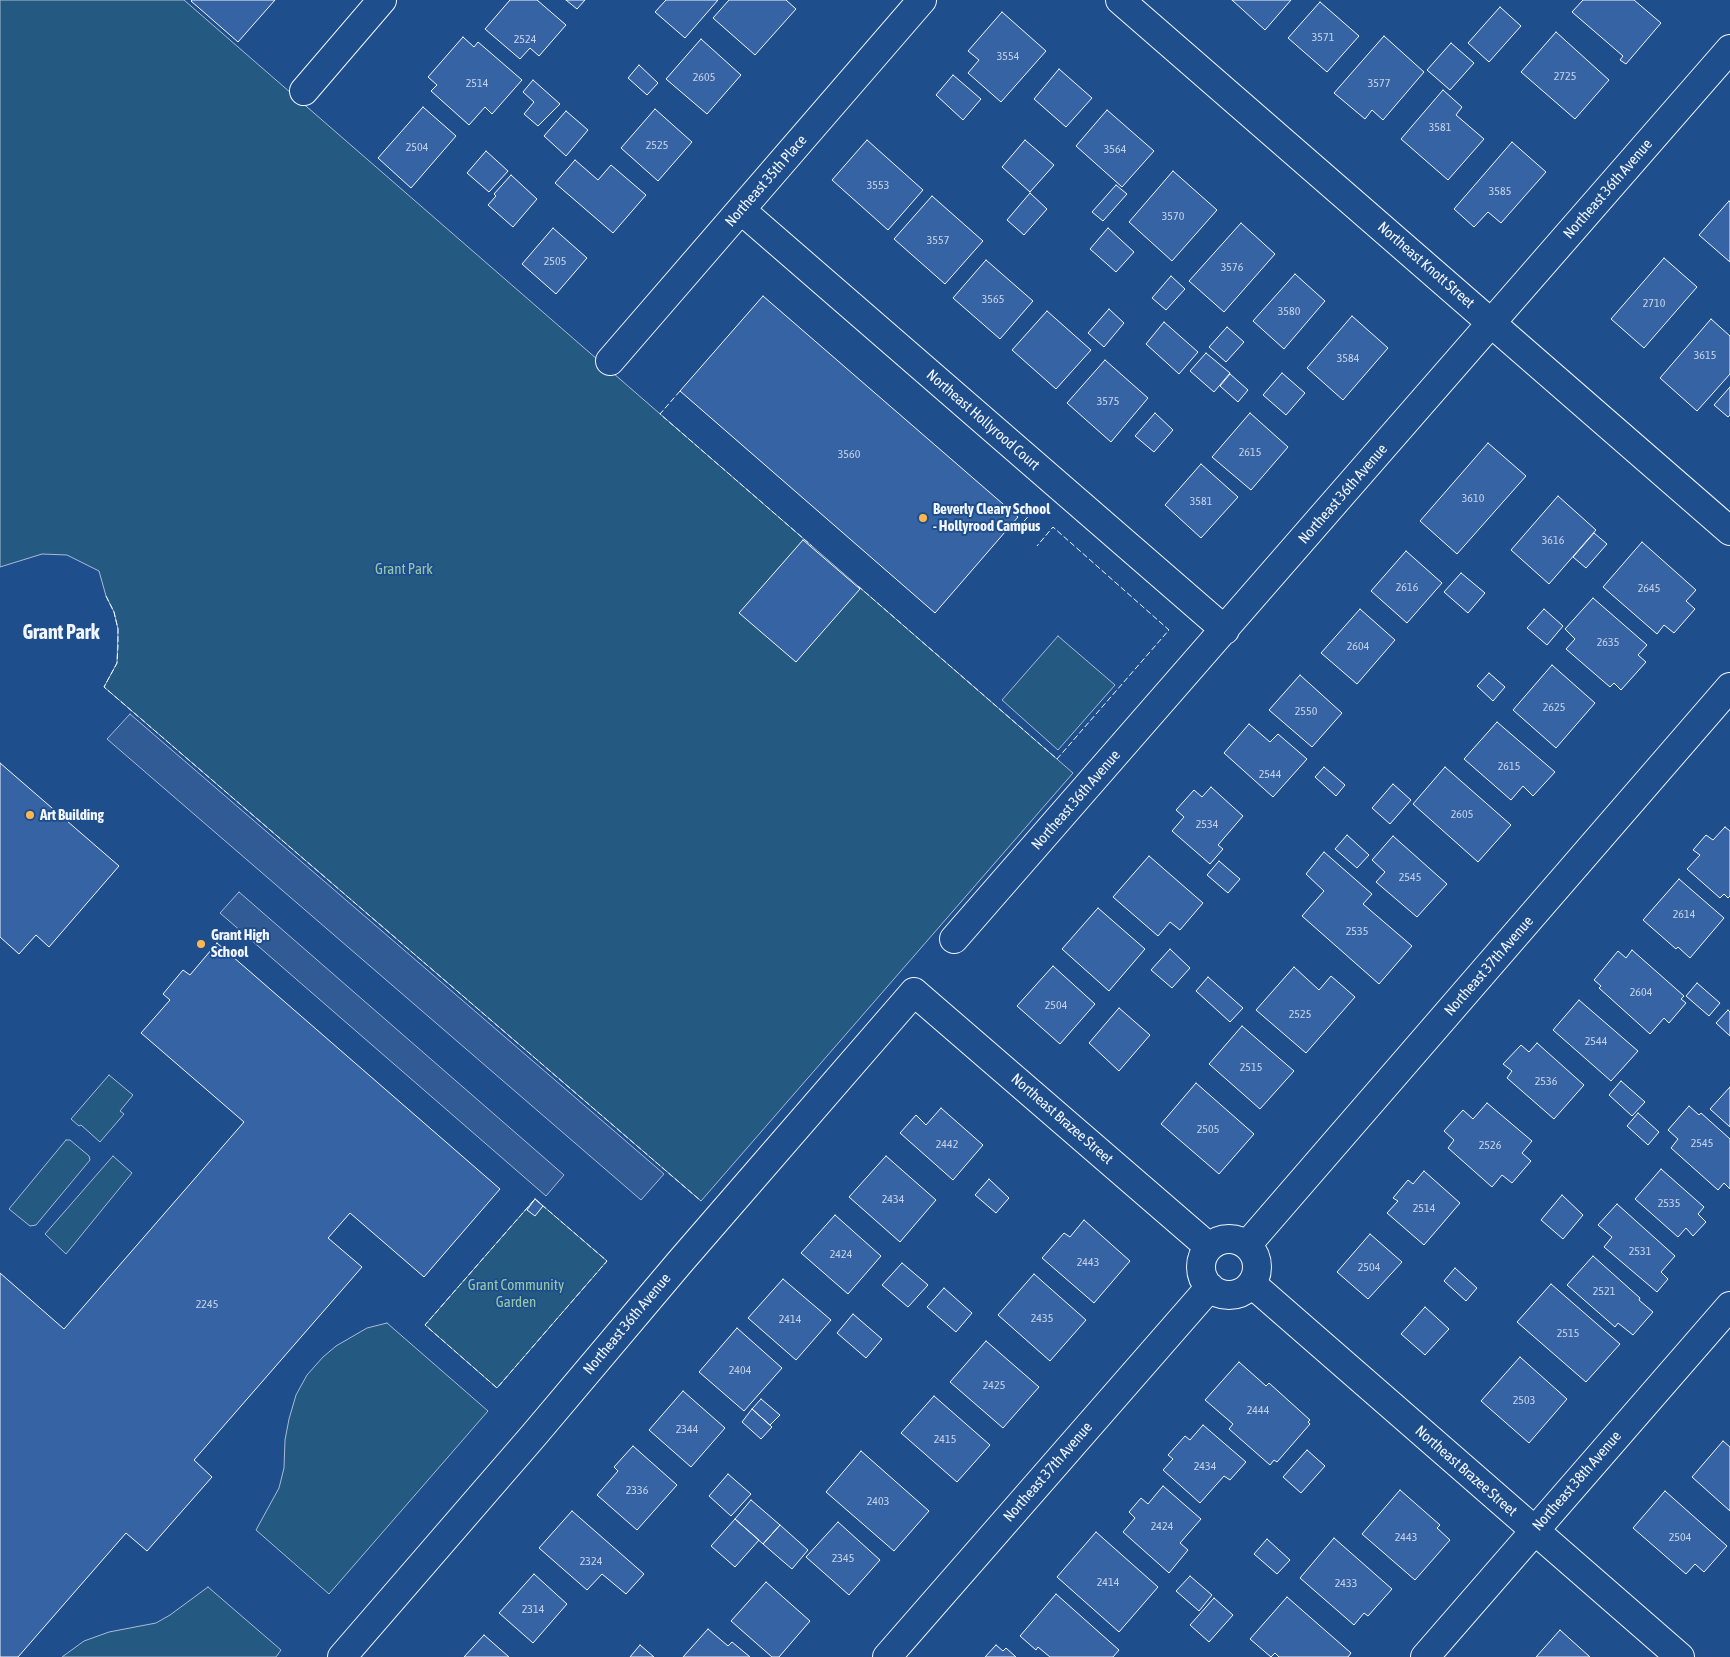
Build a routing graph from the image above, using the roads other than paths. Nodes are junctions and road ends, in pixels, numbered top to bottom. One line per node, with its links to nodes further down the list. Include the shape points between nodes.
1 (382, 0): 5 (street)
2 (922, 0): 6 (street, Northeast 35th Place)
3 (1120, 0): 7 (street, Northeast Knott Street)
4 (1730, 48): 7 (street, Northeast 36th Avenue)
5 (304, 90)
6 (741, 210): 8 (street, Northeast 35th Place); 10 (street, Northeast Hollyrood Court)
7 (1492, 323): 9 (street, Northeast Knott Street); 10 (street, Northeast 36th Avenue)
8 (610, 361)
9 (1730, 531)
10 (1224, 630): 12 (street, Northeast 36th Avenue)
11 (1730, 687): 14 (street, Northeast 37th Avenue)
12 (954, 939)
13 (914, 992): 15 (street, Northeast Brazee Street); 20 (street, Northeast 36th Avenue)
14 (1248, 1245): 15 (street, via 1235,1239 1225,1239); 16 (street, via 1258,1264)
15 (1209, 1247): 17 (street, via 1201,1266 1204,1280)
16 (1252, 1284): 17 (street, via 1234,1295 1217,1293); 19 (street, Northeast Brazee Street)
17 (1210, 1288): 21 (street, Northeast 37th Avenue)
18 (1730, 1306): 19 (street, Northeast 38th Avenue)
19 (1534, 1531): 22 (street, Northeast 38th Avenue); 23 (street, Northeast Brazee Street)
20 (343, 1656)
21 (887, 1657)
22 (1425, 1657)
23 (1680, 1657)

